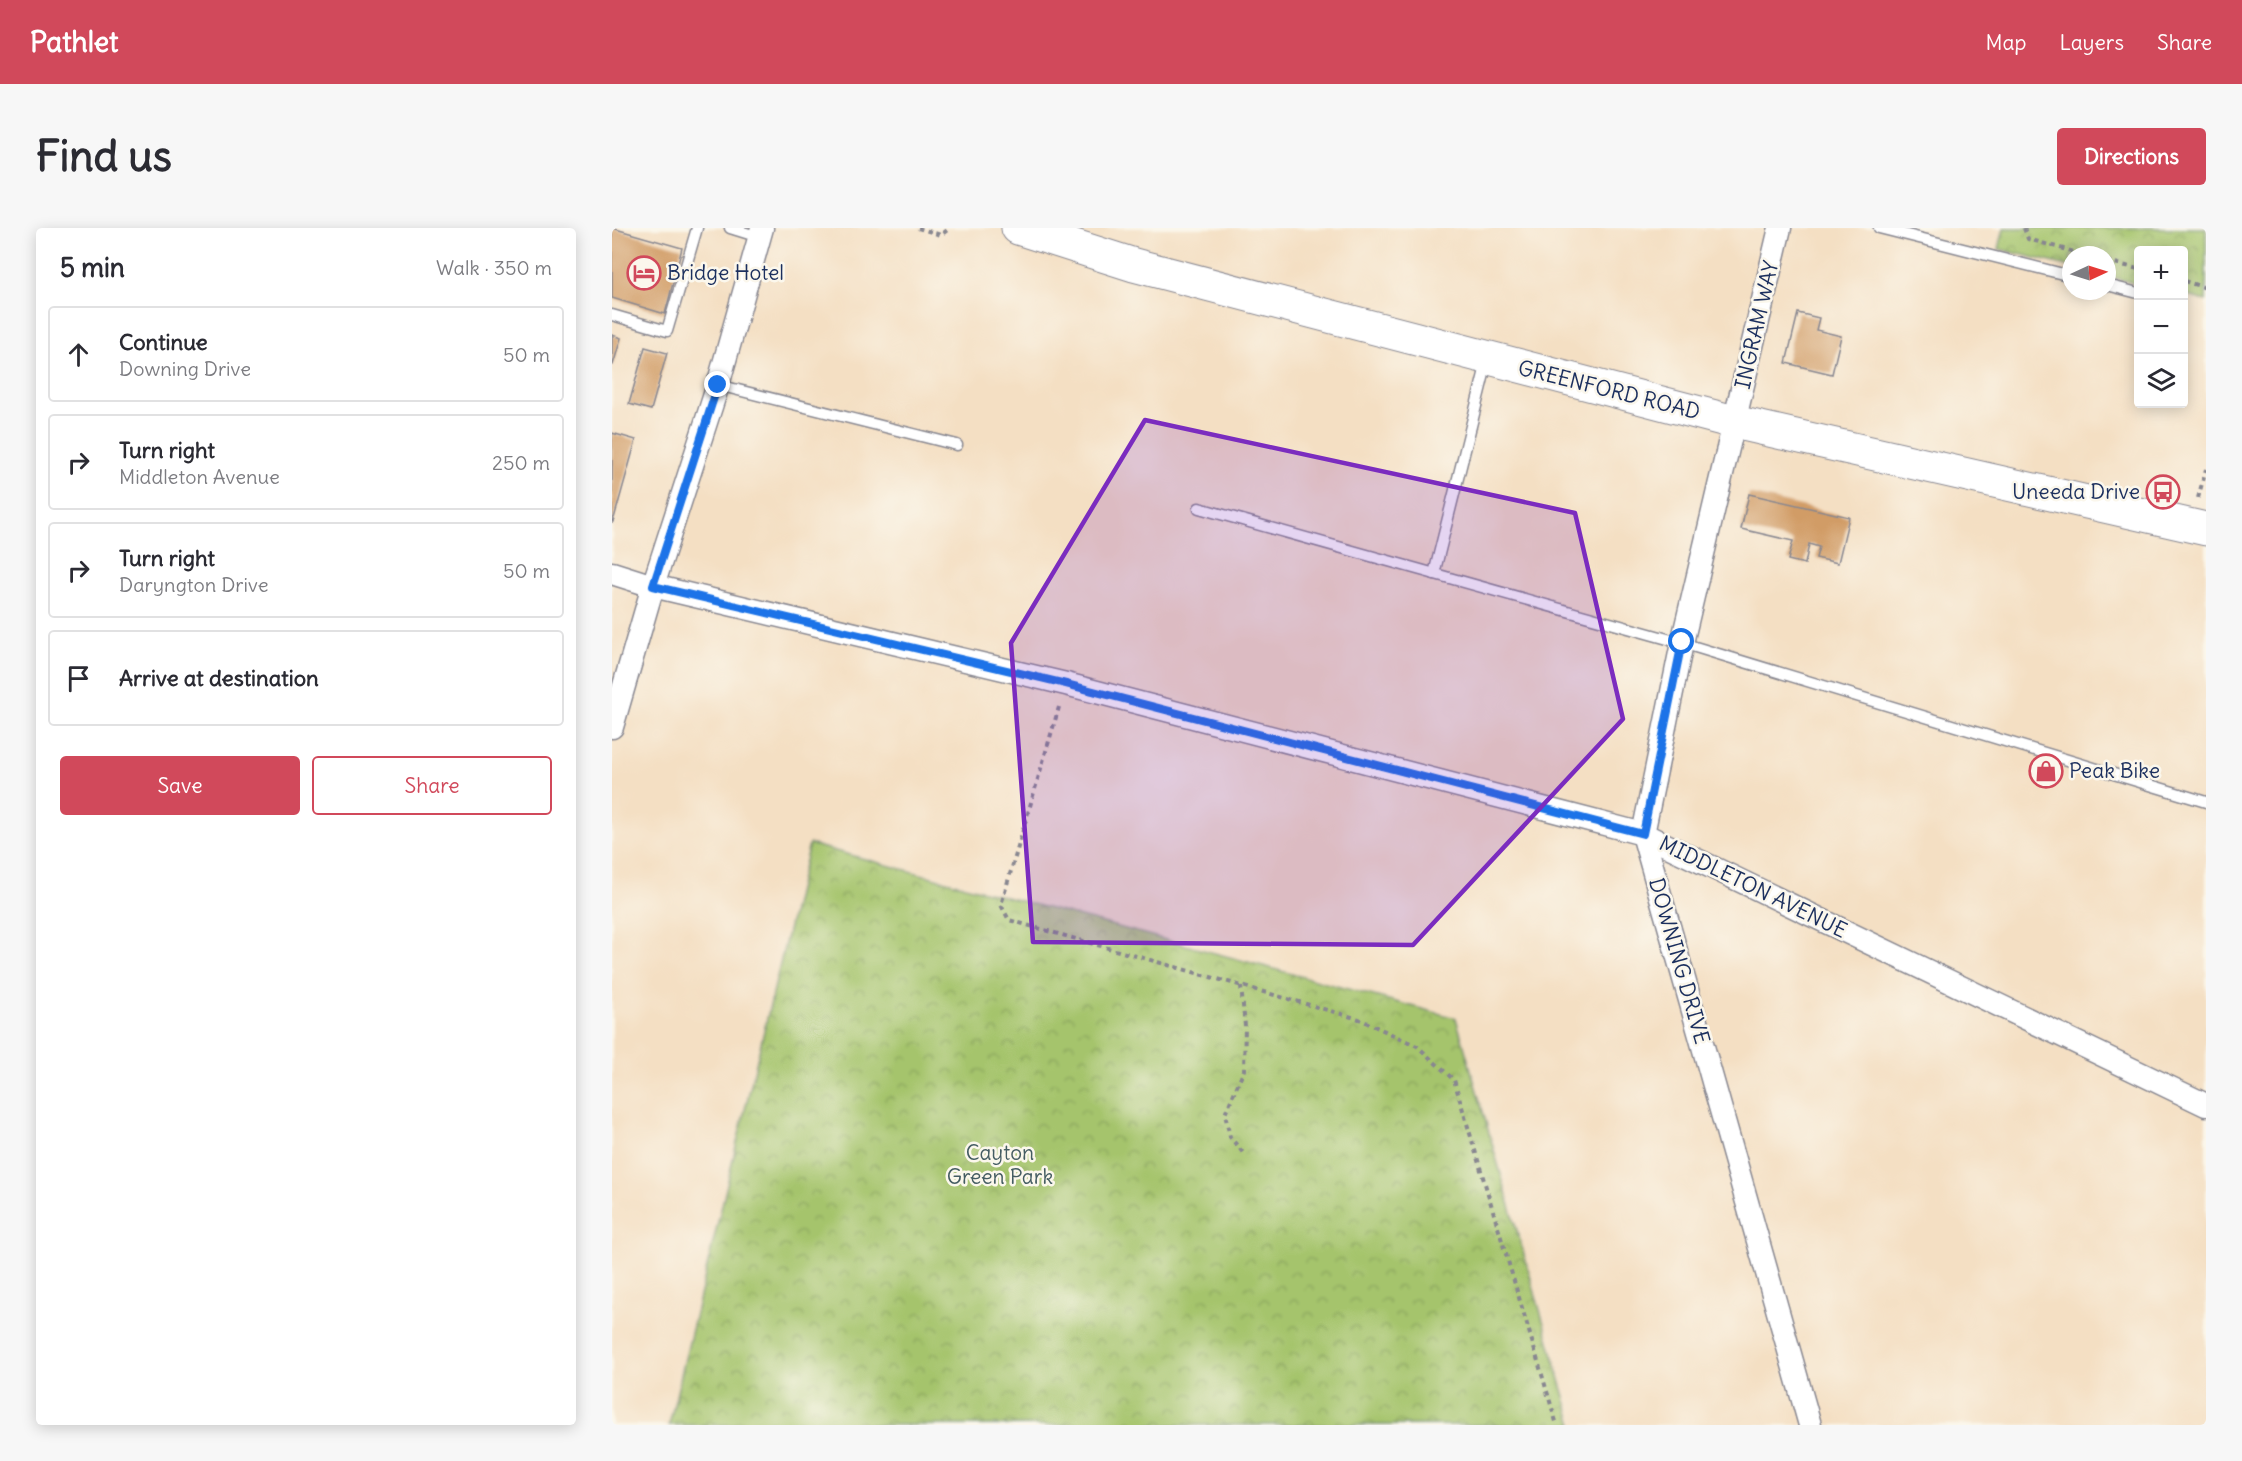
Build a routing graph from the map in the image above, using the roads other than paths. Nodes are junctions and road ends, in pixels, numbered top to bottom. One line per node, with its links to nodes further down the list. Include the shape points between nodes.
1 (697, 228): 10 (lane, via 668,331)
2 (730, 228): 6 (lane)
3 (1018, 228): 11 (main road, GREENFORD ROAD, via 1134,265)
4 (1780, 228): 13 (street, INGRAM WAY)
5 (1879, 228): 7 (lane)
6 (760, 232): 12 (street)
7 (2062, 274)
8 (2116, 287): 9 (lane)
9 (2134, 292)
10 (612, 315)
11 (1488, 359): 13 (main road, GREENFORD ROAD); 18 (lane)
12 (718, 385): 14 (lane); 19 (street)
13 (1734, 422): 16 (main road, GREENFORD ROAD); 20 (street, DOWNING DRIVE)
14 (957, 445)
15 (1199, 508): 18 (lane)
16 (2206, 529)
17 (612, 573): 19 (street, MIDDLETON AVENUE)
18 (1434, 574): 20 (lane)
19 (653, 586): 21 (street); 23 (street, MIDDLETON AVENUE, via 1066,684)
20 (1682, 642): 22 (lane); 23 (street, DOWNING DRIVE)
21 (612, 727)
22 (2206, 802)
23 (1643, 834): 24 (street, MIDDLETON AVENUE); 25 (street, DOWNING DRIVE)
24 (2206, 1105)
25 (1810, 1425)

